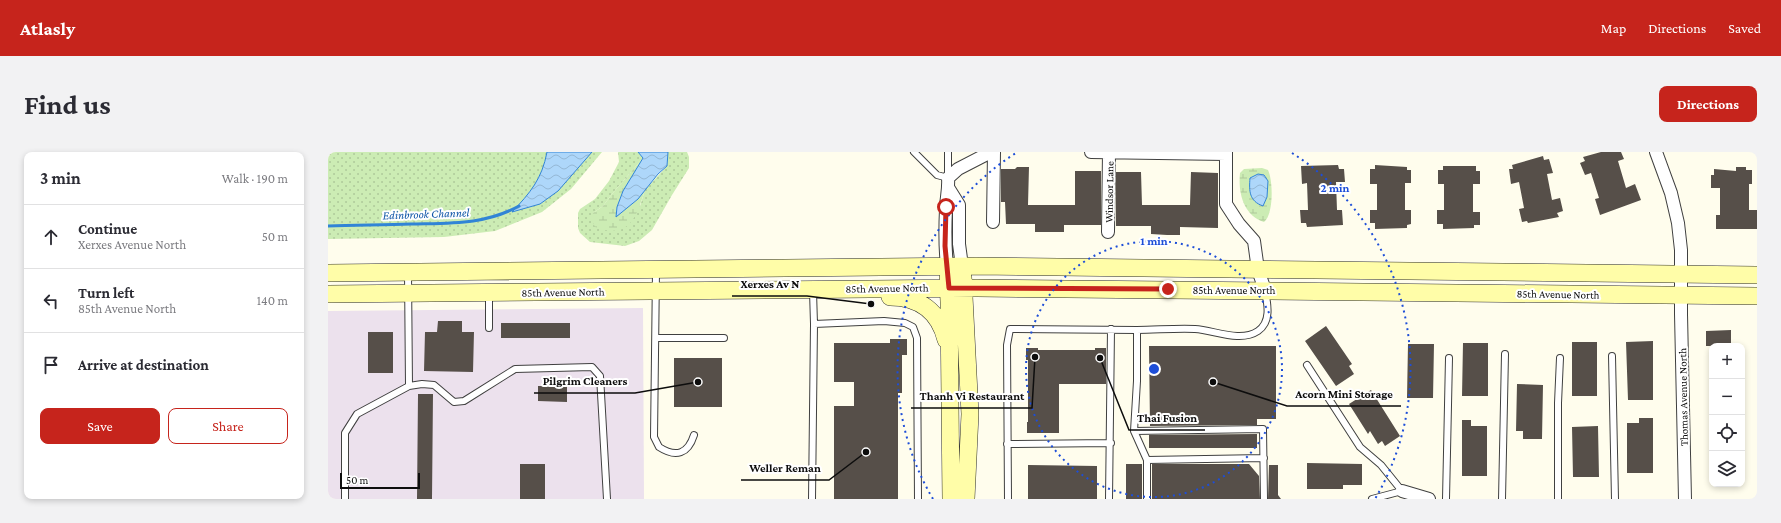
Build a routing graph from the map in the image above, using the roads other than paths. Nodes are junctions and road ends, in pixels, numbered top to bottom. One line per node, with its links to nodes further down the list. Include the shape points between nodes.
1 (914, 152): 8 (lane)
2 (948, 152): 8 (lane)
3 (992, 152): 8 (street, via 958,169); 9 (street)
4 (1091, 152): 5 (street)
5 (1109, 152): 7 (street); 10 (street, Windsor Lane)
6 (1656, 152): 16 (street, Thomas Avenue North, via 1671,193 1678,223)
7 (1226, 153): 13 (street, via 1226,204 1254,241)
8 (948, 184): 11 (street, via 945,246)
9 (993, 222)
10 (1108, 232)
11 (954, 266): 12 (main road, 85th Avenue North); 13 (main road, 85th Avenue North); 18 (main road)
12 (656, 269): 14 (main road, 85th Avenue North); 21 (lane)
13 (1258, 270): 16 (main road, 85th Avenue North); 20 (street)
14 (408, 272): 15 (main road, 85th Avenue North); 23 (lane)
15 (328, 273)
16 (1682, 274): 17 (main road, 85th Avenue North); 25 (street, Thomas Avenue North)
17 (1757, 275)
18 (956, 288): 19 (main road, 85th Avenue North); 20 (main road, 85th Avenue North); 33 (main road); 52 (main road, via 970,414)
19 (813, 289): 21 (main road, 85th Avenue North); 27 (lane); 33 (main road, via 844,298 899,297 916,302 937,318 943,328)
20 (1265, 290): 25 (main road, 85th Avenue North); 30 (lane, via 1265,324 1248,335 1238,336 1196,329)
21 (656, 291): 22 (main road, 85th Avenue North); 31 (lane)
22 (489, 292): 23 (main road, 85th Avenue North); 28 (lane)
23 (408, 293): 24 (main road, 85th Avenue North); 39 (lane)
24 (328, 294)
25 (1681, 296): 26 (main road, 85th Avenue North); 63 (street, Thomas Avenue North)
26 (1757, 296)
27 (814, 324): 49 (lane); 50 (lane, via 905,322 913,327 917,338)
28 (489, 328)
29 (1111, 329): 30 (lane); 42 (lane); 43 (lane, via 1010,330 1007,346)
30 (1137, 330): 40 (lane)
31 (656, 338): 32 (lane); 41 (lane, via 654,437 659,447 672,453 683,452 690,446)
32 (724, 338)
33 (949, 351): 51 (main road)
34 (1505, 354): 60 (lane)
35 (1612, 356): 62 (lane)
36 (1449, 358): 59 (lane)
37 (1560, 358): 61 (lane)
38 (1307, 365): 46 (lane, via 1360,447)
39 (408, 386): 47 (lane, via 357,414 345,433); 48 (lane, via 434,385 454,402 464,401 515,369 592,367 600,376)
40 (1134, 431): 44 (lane, via 1263,429); 45 (lane)
41 (694, 435)
42 (1110, 443): 43 (lane); 54 (lane)
43 (1008, 444): 53 (lane)
44 (1264, 458): 45 (lane); 56 (lane)
45 (1147, 460): 55 (lane)
46 (1407, 495): 57 (lane); 58 (street)
47 (345, 499)
48 (607, 499)
49 (812, 499)
50 (918, 499)
51 (951, 499)
52 (966, 499)
53 (1008, 499)
54 (1109, 499)
55 (1147, 499)
56 (1264, 499)
57 (1372, 499)
58 (1429, 499)
59 (1446, 499)
60 (1502, 499)
61 (1558, 499)
62 (1615, 499)
63 (1685, 499)

